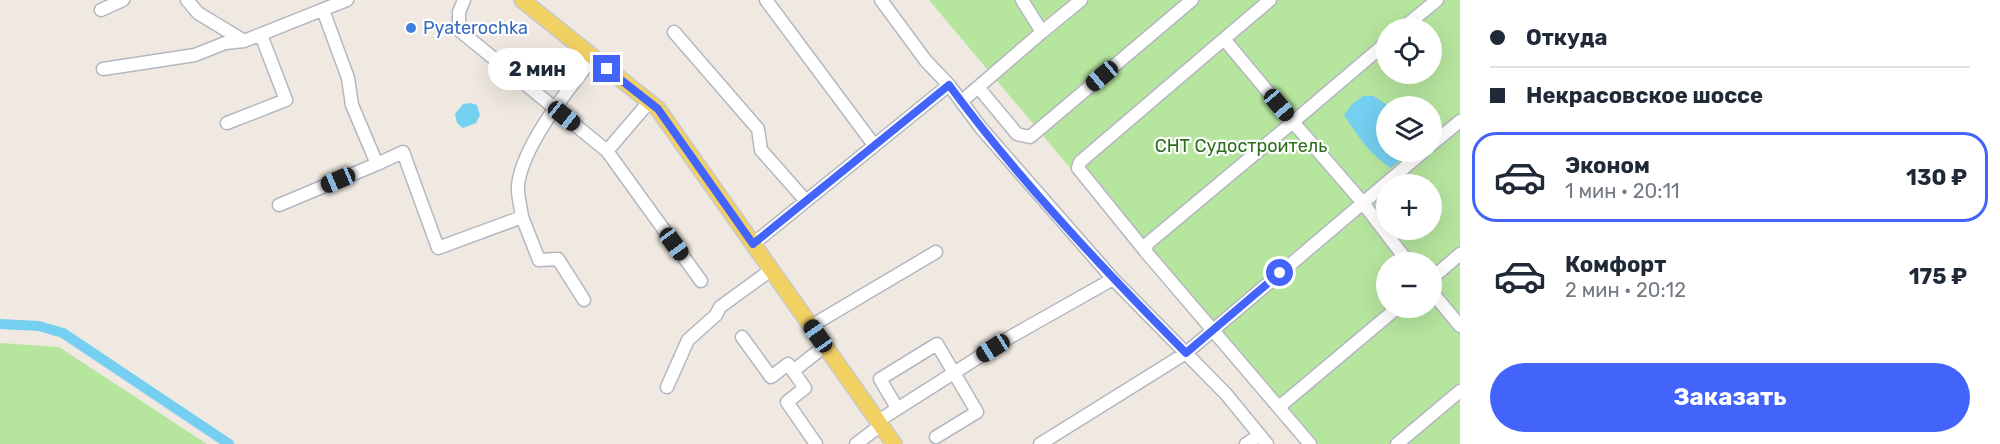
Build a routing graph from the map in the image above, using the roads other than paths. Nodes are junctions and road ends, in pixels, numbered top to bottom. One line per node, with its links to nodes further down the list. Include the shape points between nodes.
1 (123, 0): 13 (street)
2 (187, 0): 20 (street, via 198,13)
3 (347, 0): 14 (street)
4 (464, 0): 28 (street, via 459,30)
5 (522, 0): 22 (main road)
6 (766, 0): 33 (street)
7 (881, 0): 24 (street)
8 (1080, 0): 17 (street)
9 (1192, 0): 25 (street, via 1030,137 1017,134)
10 (1270, 0): 19 (street)
11 (1437, 0): 15 (street)
12 (1025, 1): 17 (street)
13 (101, 10)
14 (323, 10): 18 (street); 36 (street, via 348,78 352,105)
15 (1415, 18)
16 (674, 32): 37 (street, via 758,129 761,150)
17 (1042, 32): 25 (street)
18 (261, 35): 20 (street); 31 (street, via 286,100)
19 (1224, 39): 30 (street); 43 (street, via 1080,162 1078,168)
20 (244, 41): 23 (street, via 225,43 195,55)
21 (1376, 51): 30 (street)
22 (593, 58): 27 (main road); 28 (street)
23 (103, 69)
24 (949, 85): 26 (street); 33 (street)
25 (978, 87): 26 (street)
26 (962, 101): 48 (street)
27 (649, 102): 34 (street); 41 (main road, via 658,109)
28 (554, 108): 34 (street); 40 (street, via 527,157 518,186)
29 (1460, 120): 32 (street)
30 (1293, 122): 38 (street); 43 (street, via 1147,244)
31 (227, 123)
32 (1442, 136)
33 (874, 146): 37 (street)
34 (607, 151): 49 (street)
35 (1412, 162): 38 (street)
36 (376, 164): 39 (street); 40 (street, via 403,152 438,248)
37 (806, 201): 41 (street)
38 (1362, 203): 44 (street); 55 (street)
39 (279, 205)
40 (522, 218): 50 (street, via 539,260 558,259)
41 (753, 244): 46 (main road)
42 (936, 252): 53 (street)
43 (1146, 252): 55 (street)
44 (1400, 252)
45 (1460, 254): 47 (street)
46 (771, 270): 53 (main road); 61 (street, via 720,307 688,340)
47 (1442, 270)
48 (1113, 279): 58 (street); 60 (street)
49 (701, 281)
50 (584, 300)
51 (1442, 304): 54 (street)
52 (1385, 318): 63 (street)
53 (811, 326): 57 (main road)
54 (1460, 326)
55 (1214, 329): 58 (street); 63 (street)
56 (742, 337): 59 (street, via 771,377 788,364)
57 (825, 346): 59 (street); 65 (main road)
58 (1186, 353): 67 (street); 71 (street)
59 (793, 371): 68 (street, via 806,388 787,402)
60 (954, 373): 64 (street); 64 (street, via 938,344 880,380); 66 (street, via 977,412)
61 (667, 387)
62 (1460, 391): 74 (street)
63 (1279, 407): 73 (street)
64 (897, 408): 65 (street)
65 (879, 423): 69 (street); 70 (main road)
66 (936, 437)
67 (1264, 440): 72 (street)
68 (816, 444)
69 (856, 444)
70 (894, 444)
71 (1040, 444)
72 (1246, 444)
73 (1310, 444)
74 (1397, 444)

